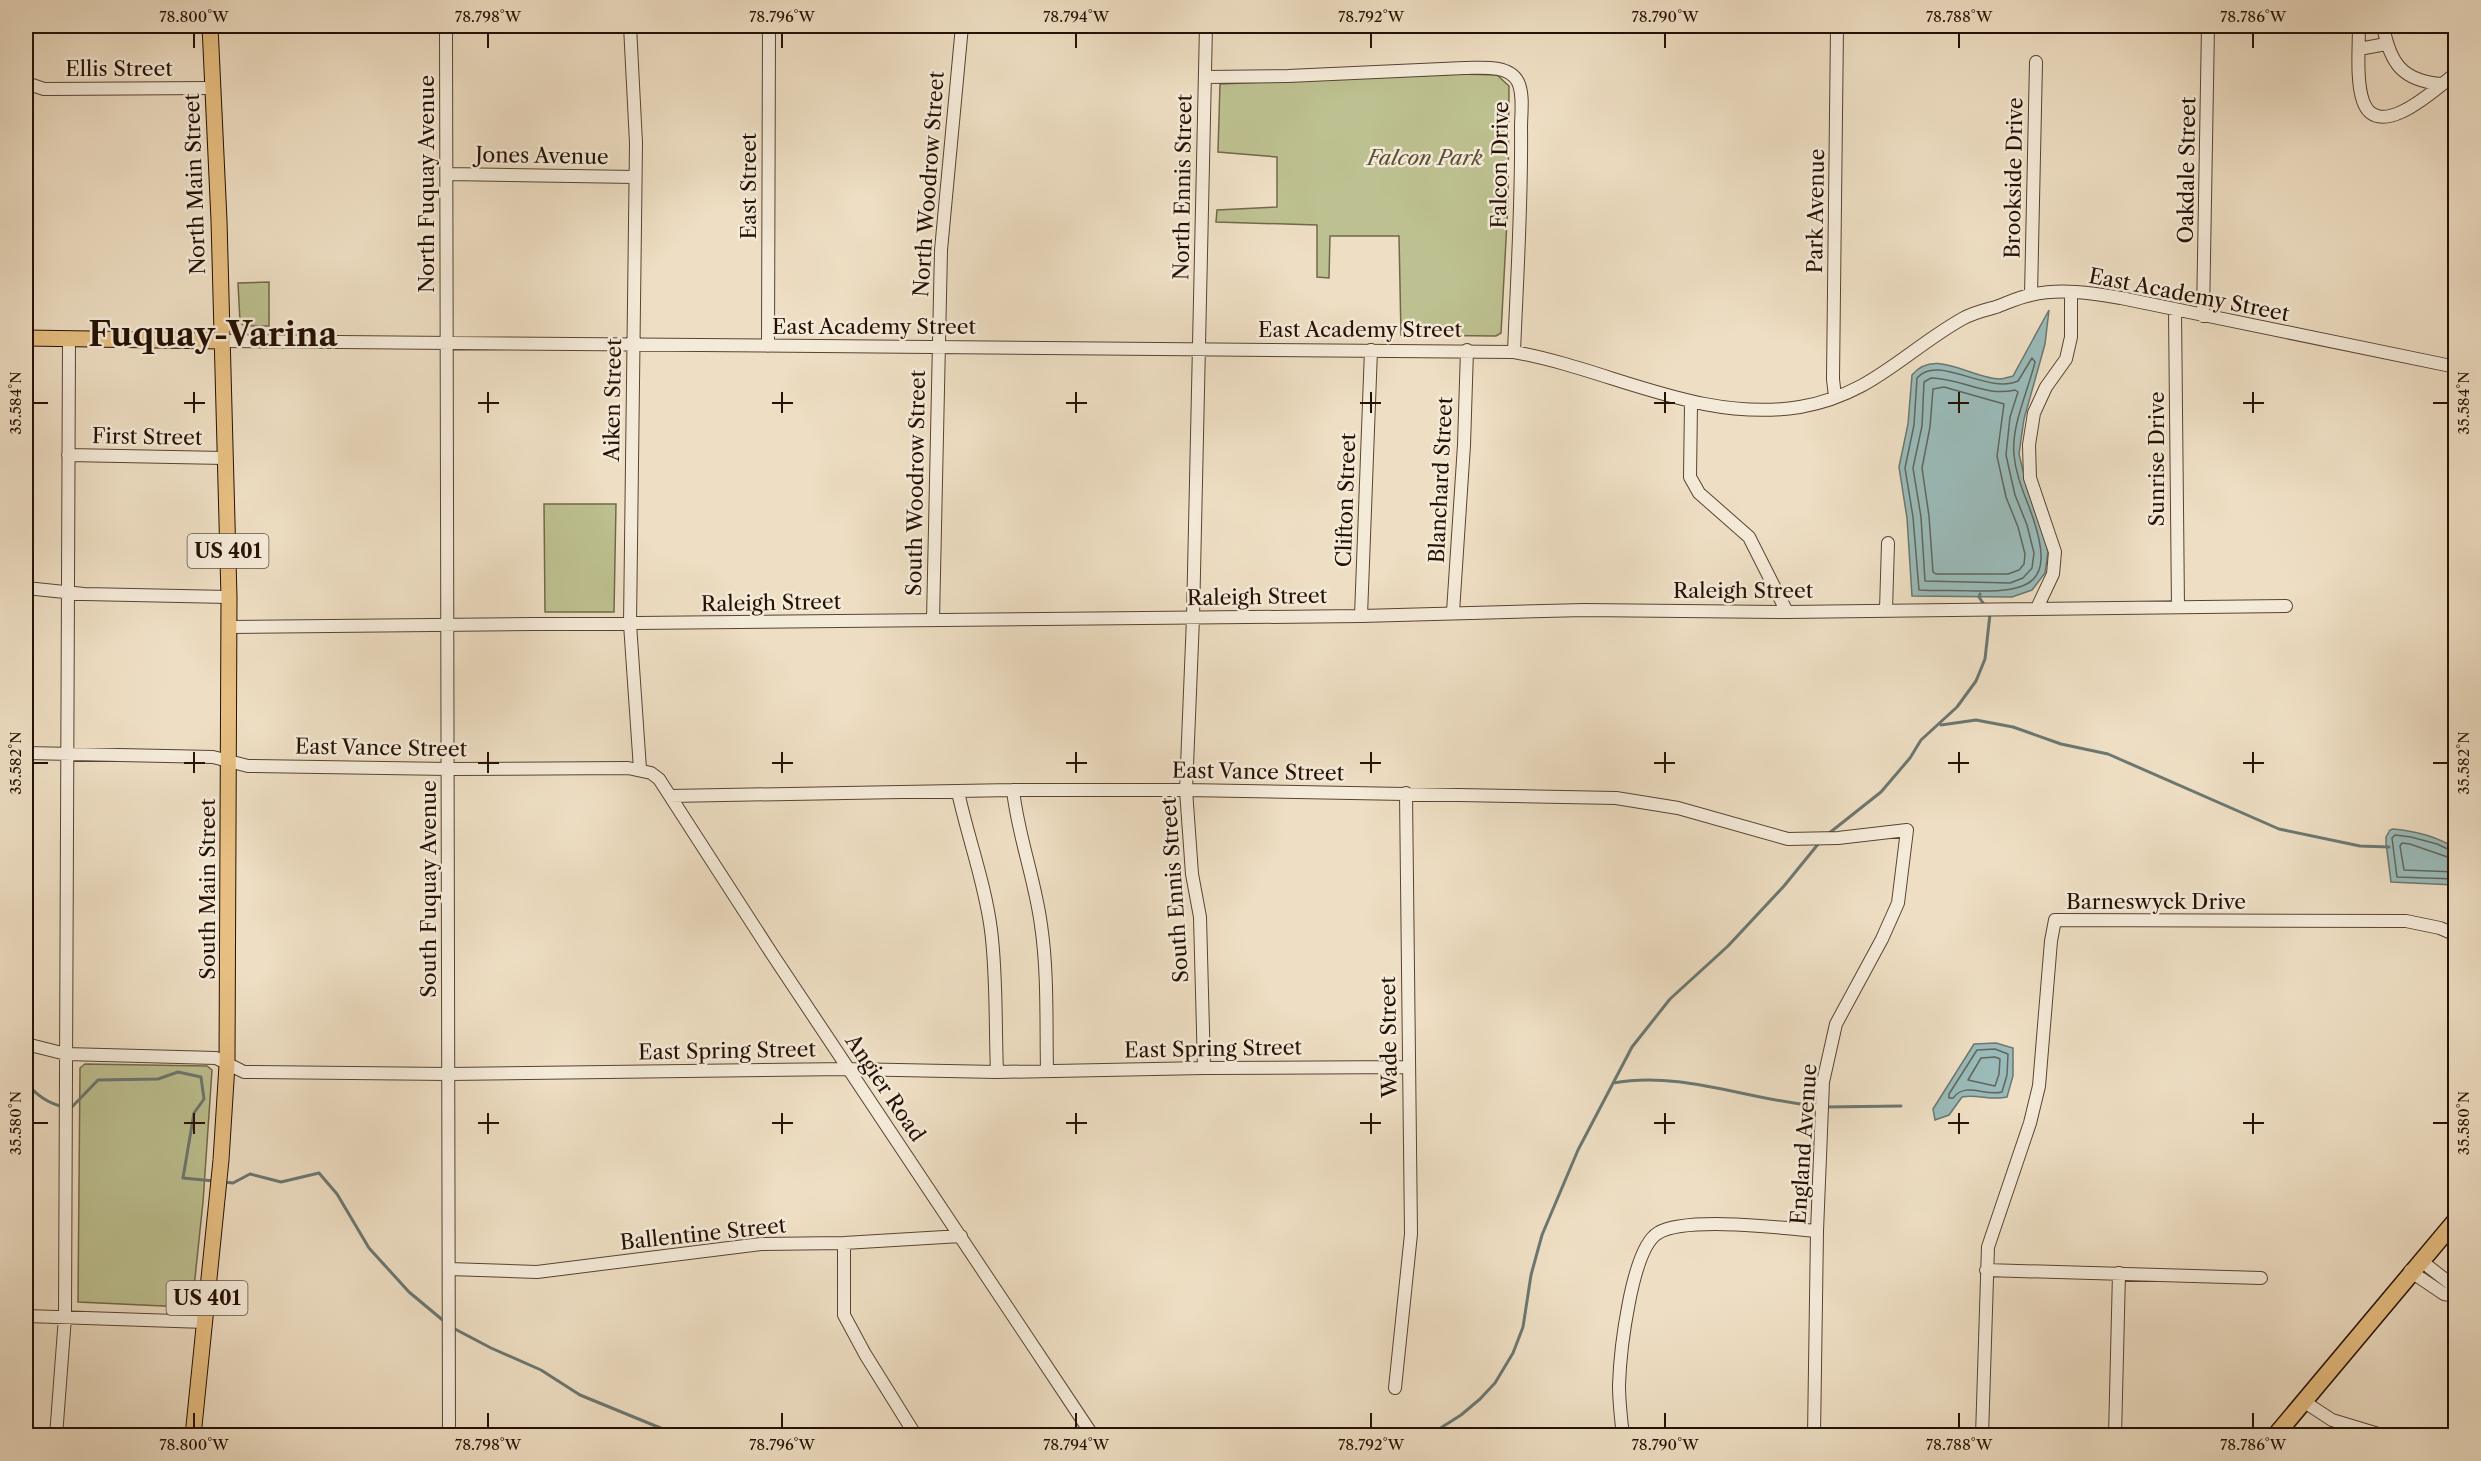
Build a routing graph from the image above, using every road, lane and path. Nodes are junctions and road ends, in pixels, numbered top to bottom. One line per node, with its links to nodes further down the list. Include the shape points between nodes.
1 (210, 26): 18 (main road, North Main Street / US 401)
2 (446, 26): 19 (street, North Fuquay Avenue)
3 (630, 26): 20 (street, Aiken Street)
4 (770, 26): 30 (street, East Street)
5 (962, 26): 31 (street, North Woodrow Street, via 941,250)
6 (1206, 26): 15 (street, North Ennis Street)
7 (1836, 26): 37 (street, Park Avenue)
8 (2208, 26): 24 (street, Oakdale Street)
9 (2359, 26): 12 (street)
10 (2382, 26): 11 (street)
11 (2386, 44): 12 (street); 17 (street, via 2400,69 2412,78)
12 (2359, 49): 17 (street, via 2362,100 2373,113 2381,116 2406,111)
13 (2036, 62): 22 (street, Brookside Drive)
14 (2456, 73): 17 (street)
15 (1205, 77): 32 (street, North Ennis Street); 35 (street, Falcon Drive, via 1492,68 1515,78 1521,90 1521,137)
16 (26, 83): 18 (street, Ellis Street, via 44,88)
17 (2442, 84)
18 (213, 88): 27 (main road, North Main Street / US 401)
19 (448, 174): 20 (street, Jones Avenue); 28 (street, North Fuquay Avenue)
20 (635, 177): 29 (street, Aiken Street)
21 (2071, 292): 22 (street, East Academy Street); 23 (street, East Academy Street); 47 (street, via 2071,337 2066,359 2034,413 2029,445 2030,478 2055,552 2053,574)
22 (2031, 295): 37 (street, East Academy Street, via 1964,318 1887,372)
23 (2175, 310): 24 (street, East Academy Street); 46 (street, Sunrise Drive)
24 (2203, 316): 36 (street, East Academy Street)
25 (26, 338): 26 (main road)
26 (69, 339): 27 (main road); 39 (street)
27 (221, 341): 28 (street, East Academy Street); 40 (main road, South Main Street / US 401)
28 (445, 343): 29 (street, East Academy Street); 55 (street, South Fuquay Avenue)
29 (633, 345): 30 (street, East Academy Street); 54 (street, Aiken Street)
30 (768, 346): 31 (street, East Academy Street)
31 (938, 346): 32 (street, East Academy Street); 53 (street, South Woodrow Street)
32 (1199, 349): 33 (street, East Academy Street); 52 (street, South Ennis Street)
33 (1371, 350): 34 (street, East Academy Street); 51 (street, Clifton Street)
34 (1467, 350): 35 (street, East Academy Street); 49 (street, Blanchard Street)
35 (1514, 352): 38 (street, East Academy Street, via 1556,360)
36 (2456, 367)
37 (1835, 398): 38 (street, East Academy Street, via 1761,410)
38 (1691, 403): 50 (street, via 1690,477 1699,493 1749,537)
39 (68, 455): 40 (street, First Street); 43 (street)
40 (225, 458): 44 (main road, South Main Street / US 401)
41 (1888, 543): 48 (street)
42 (26, 588): 43 (street)
43 (68, 591): 44 (street); 58 (street)
44 (229, 597): 56 (main road, South Main Street / US 401)
45 (2286, 606): 46 (street, Raleigh Street)
46 (2178, 607): 47 (street, Raleigh Street)
47 (2037, 609): 48 (street, Raleigh Street)
48 (1886, 610): 50 (street, Raleigh Street)
49 (1453, 612): 50 (street, Raleigh Street); 51 (street, Raleigh Street)
50 (1787, 612)
51 (1361, 616): 52 (street, Raleigh Street)
52 (1193, 618): 53 (street, Raleigh Street); 63 (street, South Ennis Street)
53 (933, 620): 54 (street, Raleigh Street)
54 (630, 624): 55 (street, Raleigh Street); 61 (street, Aiken Street)
55 (448, 625): 56 (street, Raleigh Street); 60 (street, South Fuquay Avenue)
56 (229, 627): 59 (main road, South Main Street / US 401)
57 (26, 753): 58 (street, East Vance Street)
58 (67, 754): 59 (street, East Vance Street, via 213,757); 70 (street)
59 (229, 761): 60 (street, East Vance Street, via 248,766); 71 (main road, South Main Street / US 401)
60 (449, 769): 61 (street, East Vance Street); 77 (street, South Fuquay Avenue)
61 (640, 769): 66 (street, Angier Road, via 659,779)
62 (1013, 790): 63 (street, East Vance Street); 64 (street, East Vance Street); 75 (street, via 1042,926)
63 (1186, 790): 65 (street, East Vance Street); 73 (street, South Ennis Street, via 1192,874 1200,916)
64 (958, 792): 66 (street, East Vance Street); 76 (street, via 983,881 991,930)
65 (1406, 793): 67 (street, East Vance Street, via 1616,798 1678,808 1788,839); 72 (street, Wade Street)
66 (670, 796): 74 (street, Angier Road)
67 (1876, 834): 79 (street, England Avenue, via 1907,830 1904,872 1898,903 1878,948 1836,1024 1823,1082)
68 (2456, 935): 84 (street, Barneswyck Drive, via 2406,921 2055,920 2039,1086 1988,1247)
69 (26, 1044): 70 (street, East Spring Street)
70 (66, 1054): 71 (street, East Spring Street, via 216,1058); 90 (street)
71 (227, 1065): 77 (street, East Spring Street, via 244,1072); 91 (main road, South Main Street / US 401)
72 (1409, 1067): 73 (street, East Spring Street); 92 (street, Wade Street, via 1411,1234)
73 (1203, 1068): 75 (street, East Spring Street)
74 (848, 1069): 76 (street, East Spring Street); 77 (street, East Spring Street); 80 (street, Angier Road)
75 (1047, 1071): 76 (street, East Spring Street)
76 (997, 1072)
77 (449, 1074): 83 (street, South Fuquay Avenue)
78 (2456, 1220): 82 (highway)
79 (1817, 1231): 99 (street, via 1682,1226 1658,1233 1645,1246 1636,1268 1619,1385); 100 (street, England Avenue)
80 (961, 1236): 81 (street, Ballentine Street); 98 (street, Angier Road)
81 (844, 1244): 83 (street, Ballentine Street, via 760,1244 537,1272); 97 (street, via 844,1315)
82 (2415, 1266): 87 (street); 88 (street, via 2444,1294); 93 (highway)
83 (449, 1269): 96 (street, South Fuquay Avenue)
84 (1986, 1270): 85 (street); 101 (street, Barneswyck Drive)
85 (2119, 1273): 86 (street); 102 (street)
86 (2261, 1278)
87 (2456, 1288)
88 (2456, 1296)
89 (26, 1316): 90 (street)
90 (66, 1317): 91 (street); 94 (street)
91 (205, 1322): 95 (main road, South Main Street / US 401)
92 (1395, 1388)
93 (2303, 1401): 103 (highway); 104 (street, via 2332,1420)
94 (56, 1436)
95 (193, 1436)
96 (449, 1436)
97 (916, 1436)
98 (1093, 1436)
99 (1623, 1436)
100 (1814, 1436)
101 (1982, 1436)
102 (2115, 1436)
103 (2275, 1436)
104 (2385, 1436)

